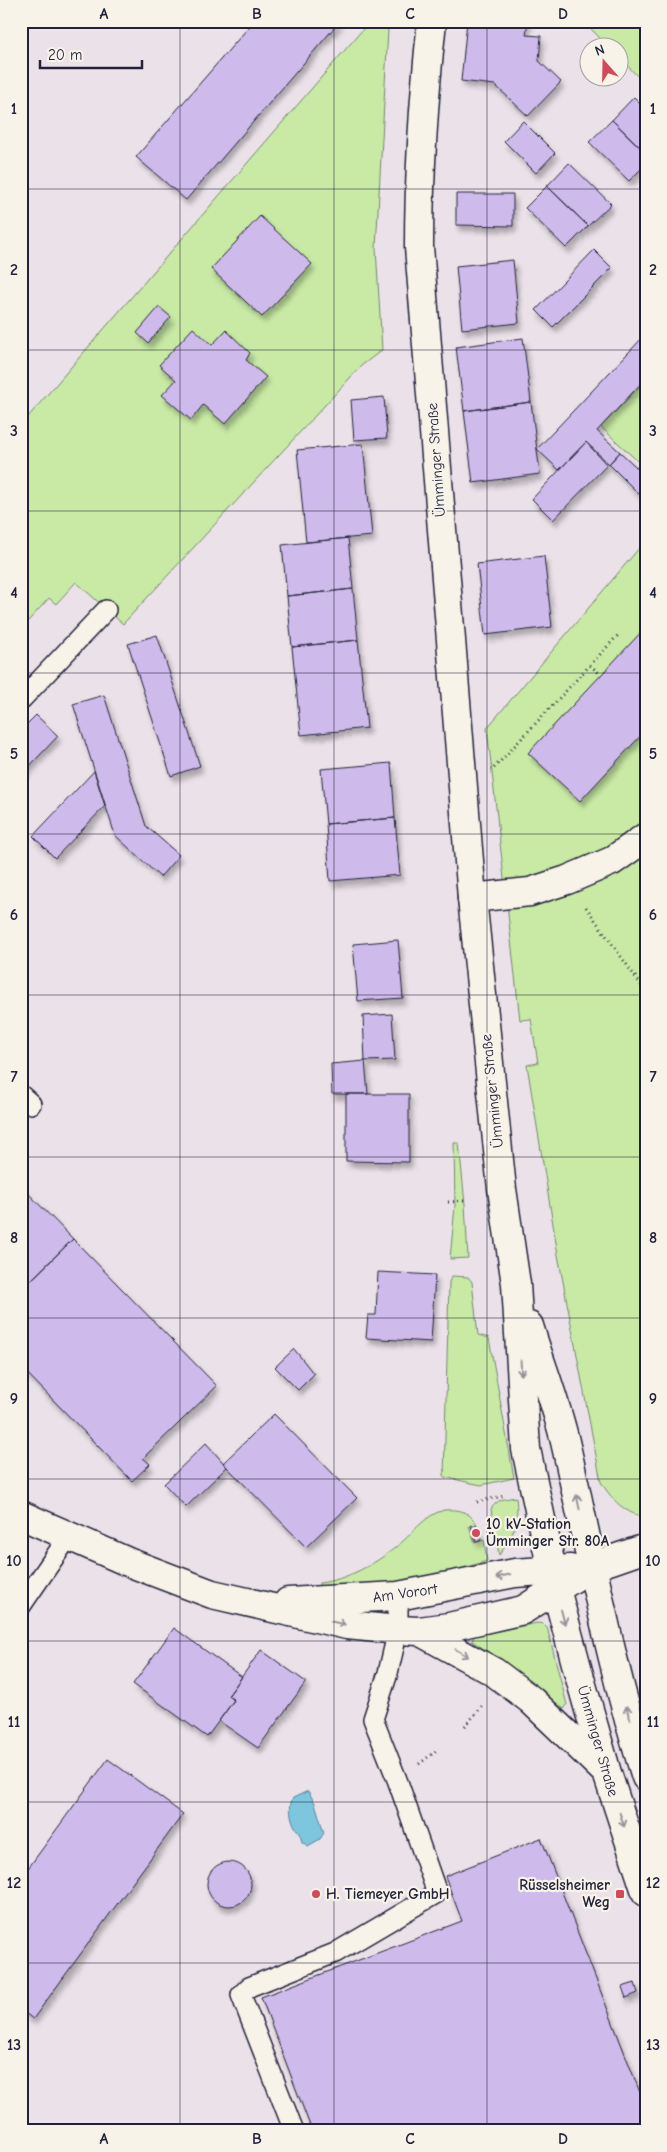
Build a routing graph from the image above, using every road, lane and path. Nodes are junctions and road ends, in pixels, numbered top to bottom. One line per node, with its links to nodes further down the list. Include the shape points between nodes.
1 (432, 21): 7 (street, Ümminger Straße, via 424,88 419,247)
2 (106, 610): 6 (lane)
3 (620, 633): 4 (path)
4 (590, 665): 5 (path); 7 (path)
5 (601, 675)
6 (21, 700)
7 (464, 800): 10 (street, Ümminger Straße)
8 (646, 837): 9 (street, via 612,861)
9 (567, 880): 10 (street, via 530,892); 11 (path)
10 (472, 898): 14 (street, Ümminger Straße, via 501,1181)
11 (646, 992)
12 (464, 1201): 13 (path)
13 (448, 1202)
14 (516, 1284): 20 (street, Ümminger Straße, one-way to 14, via 565,1444); 21 (street, Ümminger Straße, one-way to 21, via 526,1449)
15 (510, 1494): 16 (path)
16 (477, 1502)
17 (21, 1515): 18 (street, Am Vorort)
18 (70, 1536): 23 (street, Am Vorort, via 212,1594); 24 (lane)
19 (646, 1548): 20 (street)
20 (591, 1567): 21 (street); 29 (street, Ümminger Straße, one-way to 20)
21 (554, 1580): 22 (street, Am Vorort, one-way to 22, via 514,1573); 25 (street, Am Vorort, via 522,1610 449,1627); 28 (street, Ümminger Straße, one-way to 28)
22 (398, 1596): 23 (street, Am Vorort); 25 (lane)
23 (256, 1604): 25 (street, Am Vorort, one-way to 25, via 347,1625)
24 (21, 1606)
25 (409, 1630): 28 (street, Am Vorort, one-way to 28, via 494,1672 532,1700); 31 (lane, via 388,1673 372,1719 437,1893 335,1953 249,1987 241,1995)
26 (485, 1700): 27 (path, via 483,1708)
27 (465, 1726)
28 (607, 1774): 30 (street, Ümminger Straße, one-way to 30)
29 (646, 1777)
30 (646, 1892)
31 (294, 2131)

